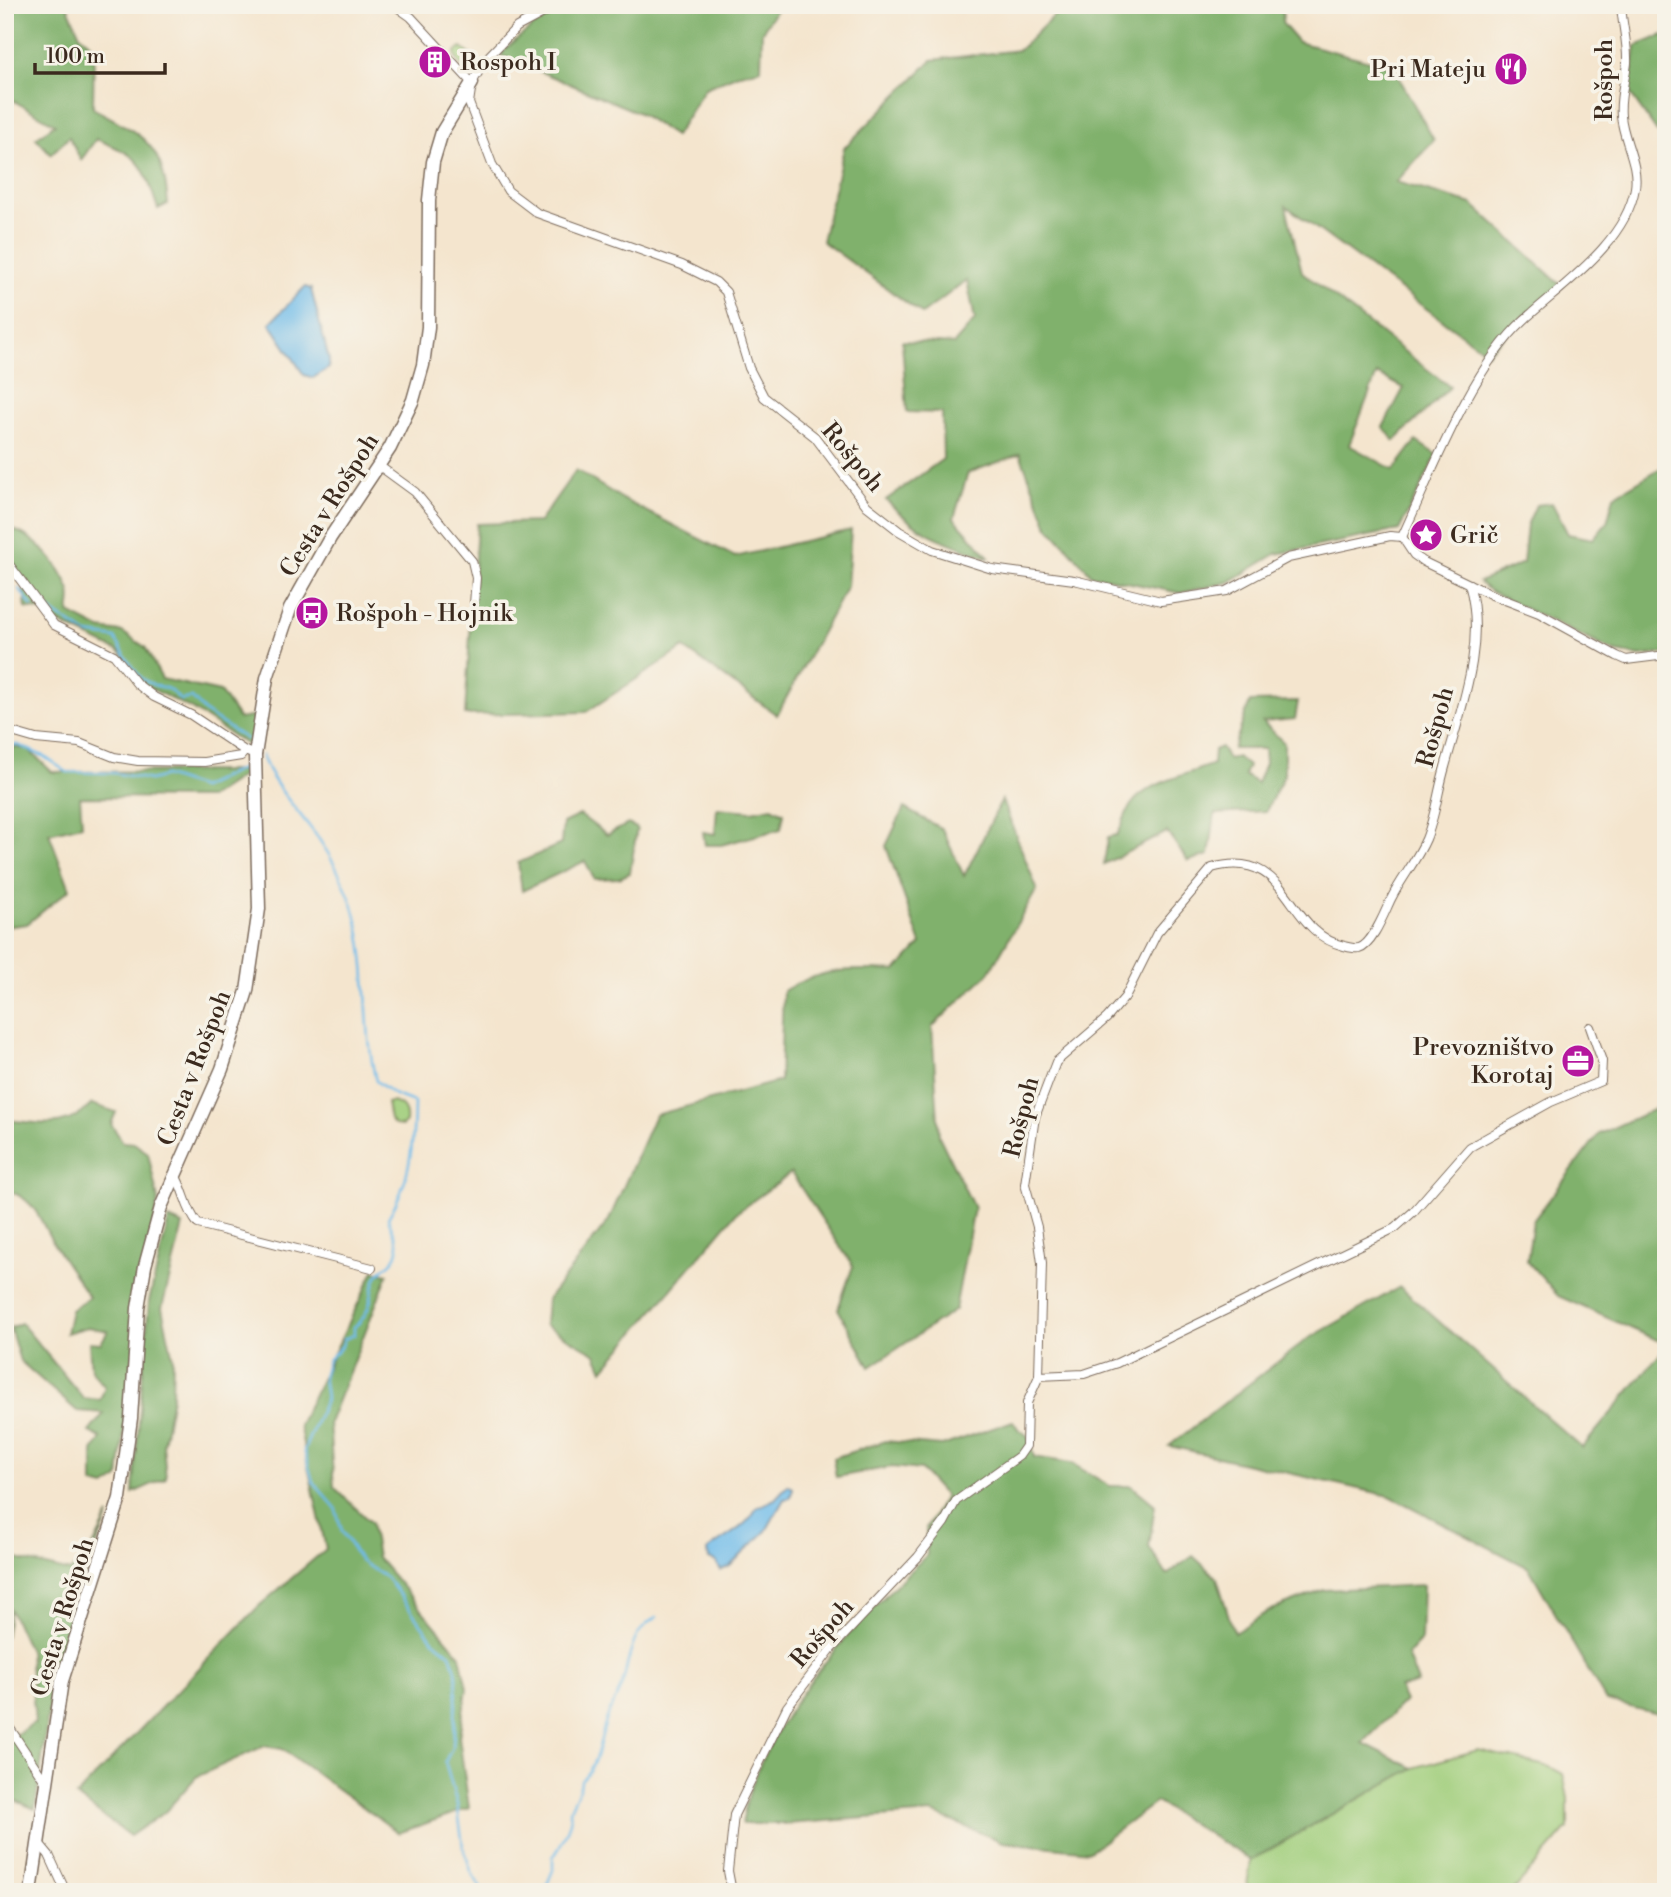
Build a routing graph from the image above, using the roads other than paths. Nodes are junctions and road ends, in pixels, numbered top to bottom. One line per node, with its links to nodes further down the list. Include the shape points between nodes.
1 (394, 5): 4 (street, via 411,17)
2 (558, 5): 4 (street, via 517,27 486,59)
3 (1621, 5): 6 (street, Rošpoh, via 1627,64 1620,112 1636,175 1630,204 1586,266 1523,320 1493,353)
4 (472, 83): 5 (street, Cesta v Rošpoh, via 442,132 433,162 423,365 413,400); 6 (street, Rošpoh, via 469,103 492,164 508,191 537,213 682,265 716,282 726,292 750,369 764,397 815,437 867,506 932,550 992,569 1074,580 1161,601 1227,590 1288,558)
5 (378, 465): 9 (street, via 415,492 472,561); 12 (street, Cesta v Rošpoh, via 290,609 267,678)
6 (1402, 537): 8 (street, via 1414,555)
7 (5, 559): 12 (street, via 54,625 114,655 137,684)
8 (1469, 584): 10 (street, via 1539,613 1626,660); 16 (street, Rošpoh, via 1474,602 1472,655 1429,831 1365,944 1359,948 1324,939 1266,871 1247,863 1212,868 1157,933 1125,997 1056,1062 1035,1117 1025,1184 1042,1263)
9 (474, 604)
10 (1666, 655)
11 (5, 730): 12 (street, via 36,739 79,743 138,761 204,762)
12 (250, 753): 14 (street, Cesta v Rošpoh, via 259,909 247,991 236,1034)
13 (1590, 1027): 16 (street, via 1602,1061 1601,1081 1470,1147 1395,1228 1117,1363 1084,1374)
14 (175, 1175): 15 (street, via 186,1207 198,1224); 18 (street, Cesta v Rošpoh, via 145,1266 120,1498 62,1681)
15 (372, 1268)
16 (1039, 1376): 22 (street, Rošpoh, via 1027,1403 1026,1446 1019,1457 956,1501 932,1540 831,1649 787,1707 734,1815 728,1871)
17 (5, 1721): 18 (street)
18 (46, 1783): 19 (street, Cesta v Rošpoh)
19 (39, 1843): 20 (street, Cesta v Rošpoh); 21 (street)
20 (31, 1892)
21 (66, 1892)
22 (732, 1892)

